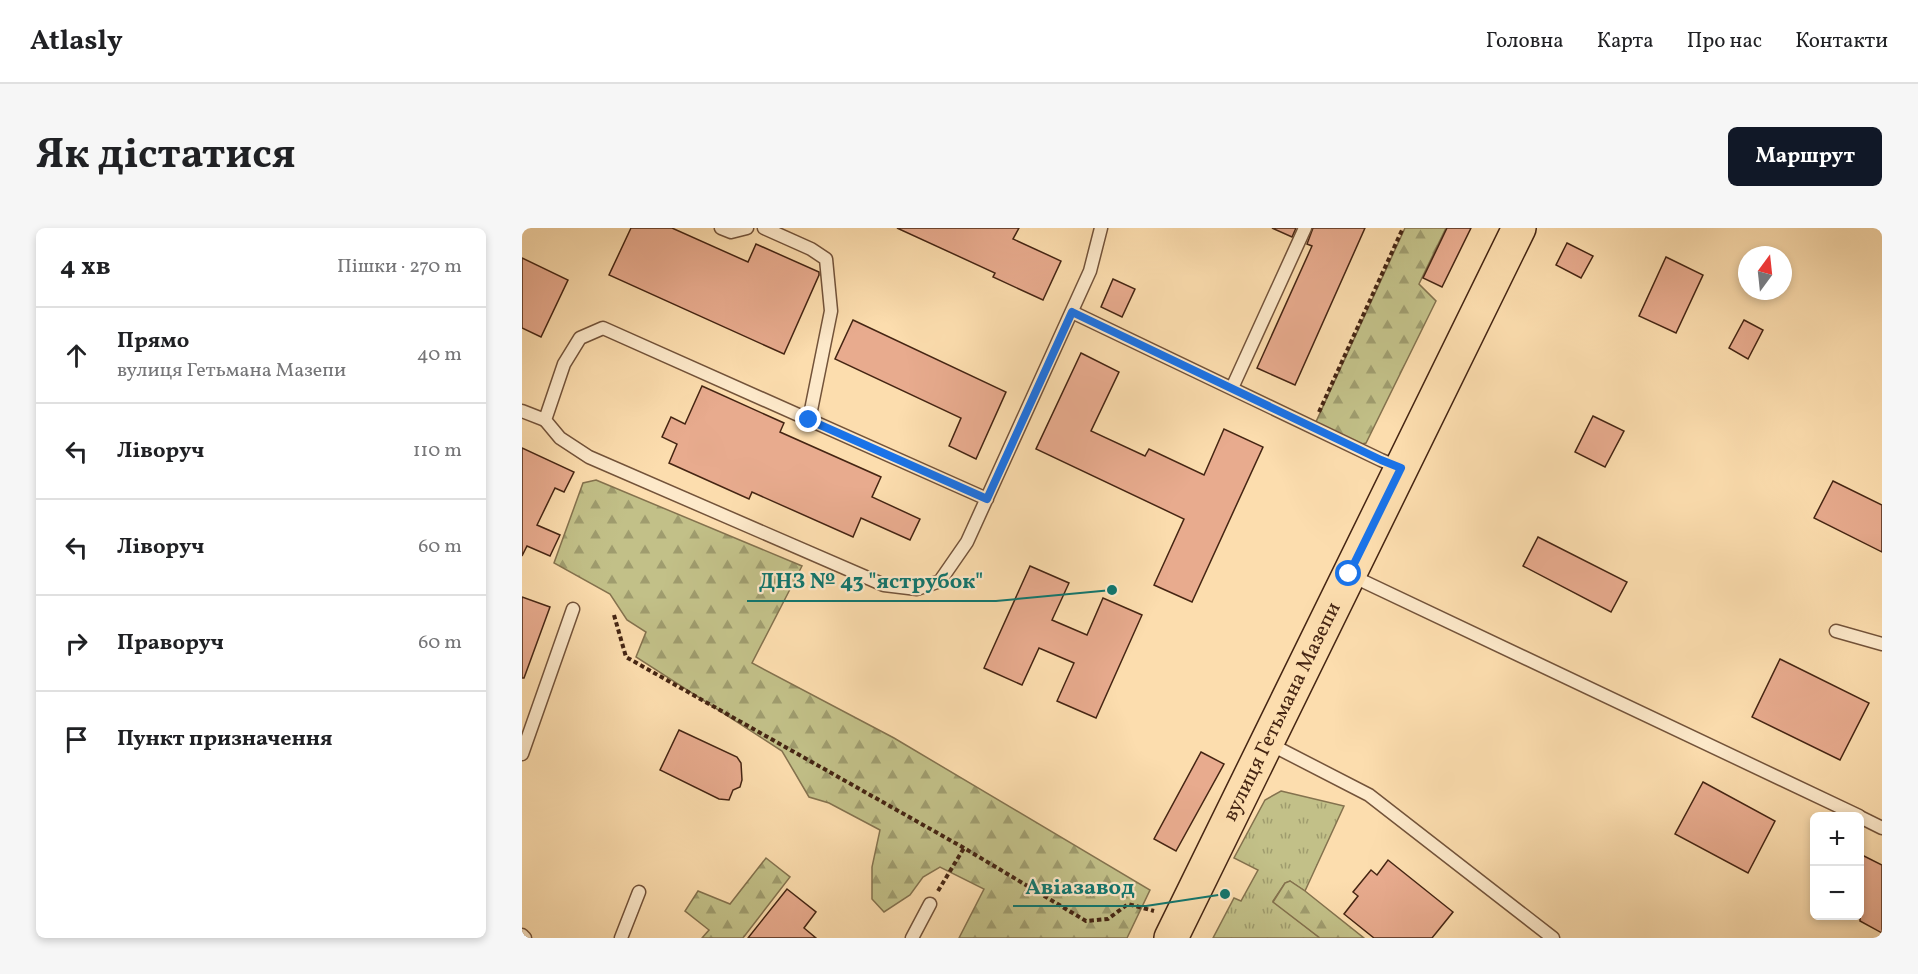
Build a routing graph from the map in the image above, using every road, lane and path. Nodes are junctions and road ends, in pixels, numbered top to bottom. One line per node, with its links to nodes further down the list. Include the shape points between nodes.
1 (722, 228): 2 (lane, via 731,232)
2 (747, 228)
3 (764, 228): 12 (lane, via 826,259 831,311)
4 (1101, 228): 8 (lane, via 1090,271)
5 (1305, 228): 9 (lane)
6 (1403, 228): 13 (path)
7 (1519, 228): 14 (main road, вулиця Гетьмана Мазепи)
8 (1072, 312): 9 (lane); 15 (lane)
9 (1232, 388): 13 (lane)
10 (522, 411): 11 (lane)
11 (545, 420): 12 (lane, via 564,364 580,338 603,328); 15 (lane, via 560,438 589,457 884,585 918,589 940,581 967,542)
12 (809, 420): 15 (lane)
13 (1313, 426): 14 (lane)
14 (1401, 468): 16 (main road, вулиця Гетьмана Мазепи)
15 (987, 499)
16 (1349, 574): 21 (main road, вулиця Гетьмана Мазепи); 23 (lane)
17 (573, 609): 22 (lane)
18 (614, 615): 26 (path, via 626,657)
19 (1836, 631): 20 (lane)
20 (1882, 644)
21 (1267, 742): 29 (main road, вулиця Гетьмана Мазепи); 32 (lane, via 1369,795)
22 (522, 754)
23 (1849, 812)
24 (1864, 819): 25 (lane)
25 (1882, 828)
26 (964, 848): 28 (path); 29 (path, via 1086,921 1108,919 1128,904)
27 (639, 892): 30 (lane)
28 (930, 904): 31 (lane)
29 (1176, 928)
30 (621, 938)
31 (912, 938)
32 (1553, 938)

